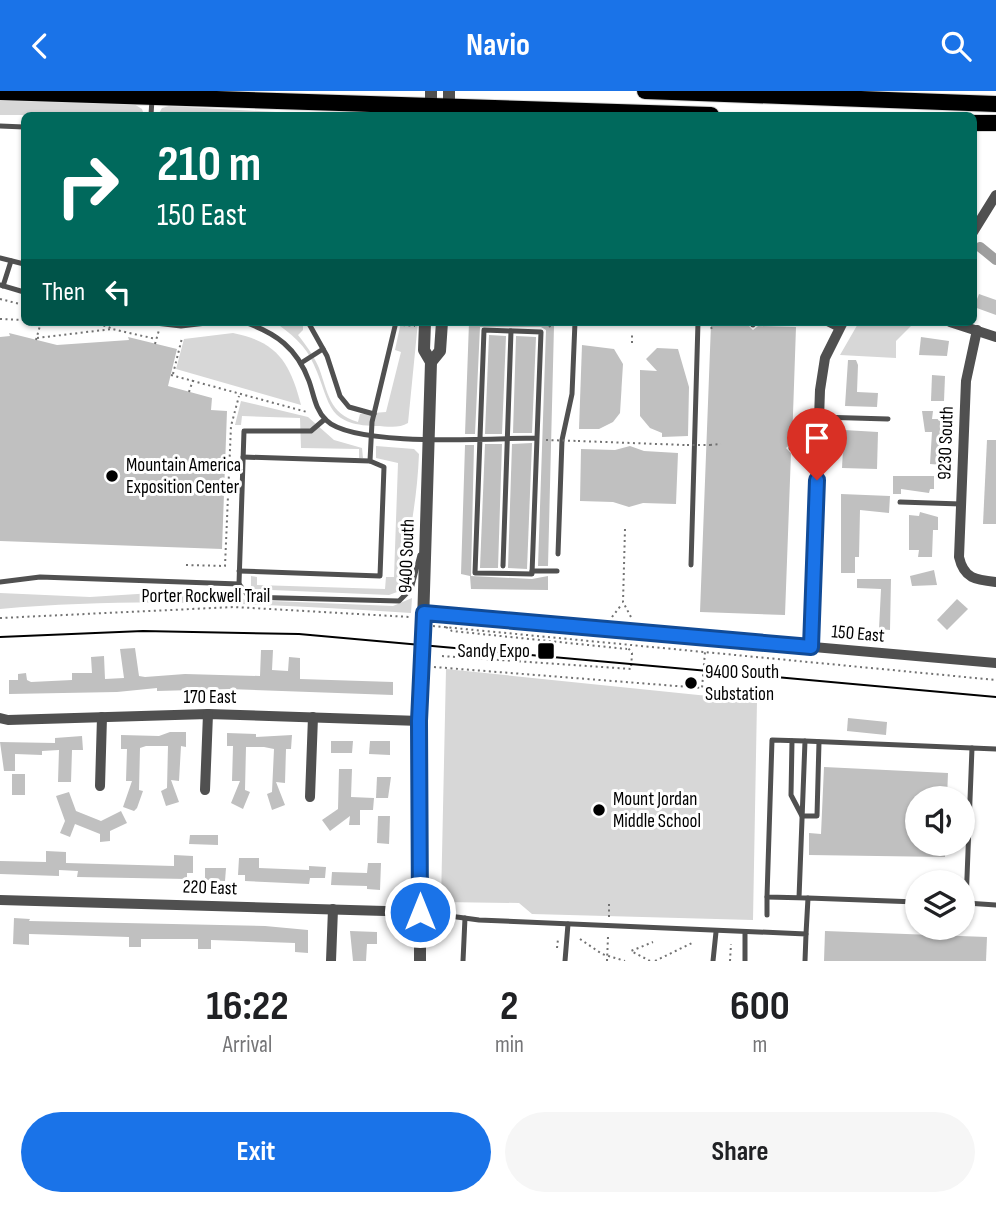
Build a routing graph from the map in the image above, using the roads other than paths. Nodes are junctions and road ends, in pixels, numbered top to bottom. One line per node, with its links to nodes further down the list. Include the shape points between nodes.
1 (645, 91): 2 (main road)
2 (663, 91): 4 (main road)
3 (0, 92): 6 (main road)
4 (733, 93): 5 (main road)
5 (837, 95): 8 (main road)
6 (152, 96): 7 (main road); 10 (lane)
7 (431, 104): 9 (main road)
8 (996, 104)
9 (449, 105): 11 (main road)
10 (151, 112)
11 (632, 112)
12 (977, 123): 13 (main road)
13 (996, 123)
14 (0, 126): 15 (lane)
15 (21, 127)
16 (996, 197): 17 (street)
17 (977, 226)
18 (0, 258): 19 (lane)
19 (11, 261): 20 (lane); 21 (lane)
20 (21, 263)
21 (1, 286): 22 (lane)
22 (21, 291)
23 (255, 326): 37 (lane, via 286,343)
24 (310, 326): 35 (lane)
25 (395, 326): 38 (lane)
26 (425, 326): 36 (street, 9400 South, via 424,350)
27 (442, 326): 36 (street, 9400 South, via 439,351)
28 (575, 326): 54 (lane, via 572,394 562,440)
29 (698, 326): 55 (lane)
30 (840, 326): 39 (street, via 821,374)
31 (962, 326): 33 (street)
32 (511, 331): 44 (lane, via 541,332); 45 (lane, via 484,330); 46 (lane)
33 (977, 331): 34 (street); 52 (street, 9230 South, via 968,363)
34 (996, 337)
35 (323, 349): 37 (lane); 38 (lane, via 340,396 349,407)
36 (431, 362): 43 (street, 9400 South)
37 (301, 363): 40 (lane, via 314,403)
38 (374, 414): 42 (lane)
39 (819, 417): 41 (lane); 48 (street)
40 (325, 419): 42 (lane, via 339,430); 49 (lane, via 311,431 244,431)
41 (888, 419)
42 (371, 436): 43 (lane); 50 (lane)
43 (429, 437): 45 (lane); 53 (street, 9400 South)
44 (537, 438): 46 (lane); 58 (lane)
45 (480, 439): 46 (lane); 58 (lane, via 475,573)
46 (507, 440): 56 (lane)
47 (792, 448): 48 (lane)
48 (818, 449): 64 (street)
49 (243, 457): 50 (lane); 57 (lane)
50 (370, 461): 57 (lane, via 384,467 380,576)
51 (900, 502): 52 (lane)
52 (961, 504): 61 (street, 9230 South, via 959,557 965,573)
53 (427, 528): 62 (lane, via 411,590 399,601 248,597); 63 (street, 9400 South)
54 (558, 554)
55 (691, 565)
56 (503, 566)
57 (239, 571): 62 (lane)
58 (532, 571): 59 (lane)
59 (557, 571)
60 (0, 582): 62 (lane, via 40,577)
61 (996, 582)
62 (239, 584)
63 (424, 613): 64 (street, 150 East); 70 (street, 9400 South)
64 (811, 647): 65 (street, 150 East)
65 (996, 663)
66 (208, 714): 67 (street, 170 East); 68 (street, 170 East); 77 (street)
67 (102, 717): 69 (street, 170 East); 76 (street)
68 (313, 717): 70 (street, 170 East); 78 (street)
69 (0, 718)
70 (419, 721): 89 (street, 9400 South)
71 (792, 741): 72 (lane); 79 (lane, via 791,795); 81 (lane, via 772,740)
72 (805, 741): 73 (lane); 79 (lane)
73 (819, 742): 74 (lane); 79 (lane, via 817,816)
74 (972, 748): 75 (lane); 80 (lane)
75 (996, 748)
76 (100, 786)
77 (205, 790)
78 (310, 797)
79 (802, 816): 82 (lane)
80 (966, 870)
81 (767, 897): 82 (lane); 90 (lane)
82 (799, 898): 83 (lane)
83 (808, 898): 85 (lane); 95 (lane)
84 (0, 900): 88 (street, 220 East)
85 (905, 902)
86 (975, 904): 87 (lane)
87 (996, 905)
88 (332, 909): 89 (street, 220 East); 97 (street)
89 (420, 912): 91 (lane); 98 (street, 9400 South)
90 (767, 915)
91 (464, 918): 92 (lane); 96 (lane)
92 (568, 924): 93 (lane); 99 (lane)
93 (716, 932): 94 (lane); 100 (lane)
94 (745, 933): 95 (lane); 101 (lane)
95 (806, 934): 102 (lane)
96 (463, 958)
97 (331, 961)
98 (420, 961)
99 (565, 961)
100 (713, 961)
101 (745, 961)
102 (805, 961)

